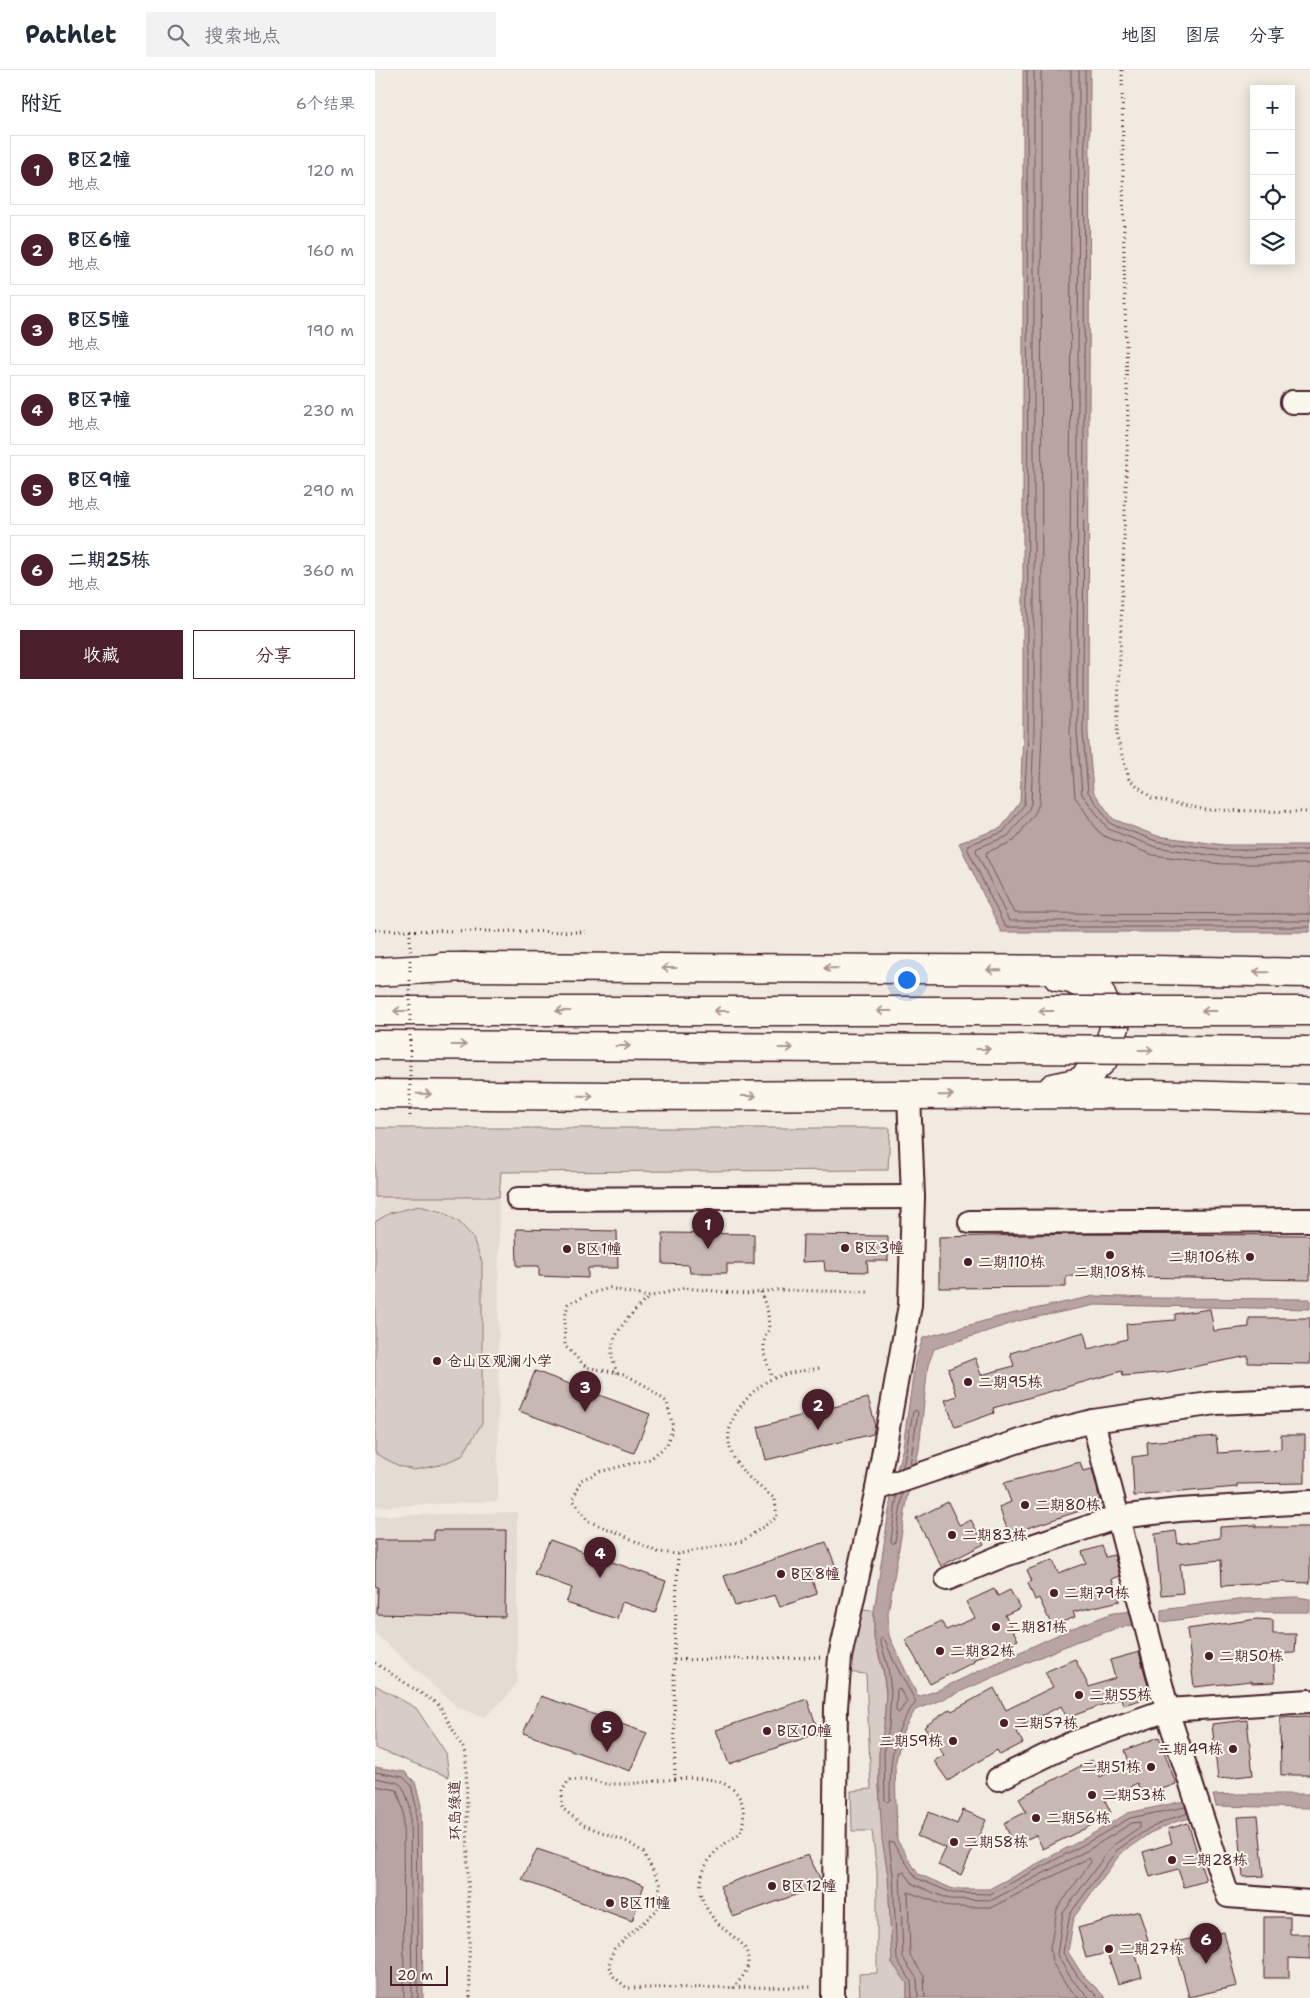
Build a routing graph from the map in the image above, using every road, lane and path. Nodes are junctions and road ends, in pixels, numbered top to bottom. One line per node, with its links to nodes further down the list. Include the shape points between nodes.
1 (1122, 70): 2 (path, via 1128,425 1117,738 1129,779 1152,798 1206,810)
2 (1310, 812)
3 (375, 930): 4 (path)
4 (410, 930): 5 (path); 19 (path, bridge)
5 (587, 932)
6 (375, 966): 7 (main road)
7 (465, 967): 8 (main road, one-way to 7); 9 (main road)
8 (1023, 970): 10 (main road, one-way to 8); 16 (main road, via 1071,979 1100,993 1115,1028 1103,1060 1080,1082)
9 (375, 972)
10 (1310, 973)
11 (375, 1011): 12 (main road, one-way to 11, bridge)
12 (1310, 1011)
13 (375, 1045): 14 (main road, one-way to 14, bridge)
14 (1310, 1052)
15 (375, 1094): 17 (main road, one-way to 17)
16 (1025, 1094): 17 (main road, one-way to 16); 18 (main road)
17 (909, 1095): 20 (street)
18 (1310, 1099)
19 (410, 1116)
20 (913, 1197): 21 (street); 32 (street, via 910,1305)
21 (517, 1199)
22 (1310, 1220): 23 (street)
23 (970, 1222)
24 (761, 1292): 25 (path); 26 (path, via 746,1294 685,1288); 29 (path, via 769,1312 764,1353)
25 (871, 1292)
26 (649, 1297): 28 (path, via 624,1322 616,1338 612,1353); 28 (path, via 610,1288 568,1304 564,1322 565,1346 587,1367)
27 (819, 1368): 29 (path)
28 (617, 1373): 35 (path, via 646,1386 667,1402 673,1427 667,1445 650,1459 581,1480 573,1500 588,1521 657,1552)
29 (772, 1378): 35 (path, via 739,1406 730,1422 728,1440 734,1458 744,1472 775,1499 777,1517 743,1541)
30 (1310, 1399): 31 (street, via 1216,1403)
31 (1093, 1420): 32 (street, via 1037,1435); 34 (street)
32 (894, 1484): 37 (street)
33 (1310, 1502): 34 (street)
34 (1118, 1517): 36 (street, via 1002,1556); 41 (street)
35 (678, 1554): 38 (path)
36 (947, 1579)
37 (840, 1656): 38 (path); 46 (street, via 836,1708)
38 (674, 1660): 42 (path)
39 (375, 1663): 47 (path, 环岛绿道, via 439,1705 466,1753)
40 (1310, 1701): 41 (street)
41 (1167, 1710): 43 (street, via 1070,1744); 44 (street, via 1228,1896)
42 (675, 1779): 45 (path, via 712,1779 732,1787 744,1807 741,1833 711,1856 703,1868 700,1889 701,1898 711,1914 725,1930 739,1939 747,1952 749,1963); 45 (path, via 613,1784 569,1780 562,1790 562,1808 583,1825 628,1842 643,1852 660,1884 658,1910 614,1949 609,1964 613,1976 627,1988)
43 (998, 1779)
44 (1310, 1902)
45 (733, 1988): 46 (path)
46 (833, 1992)
47 (470, 1998)

